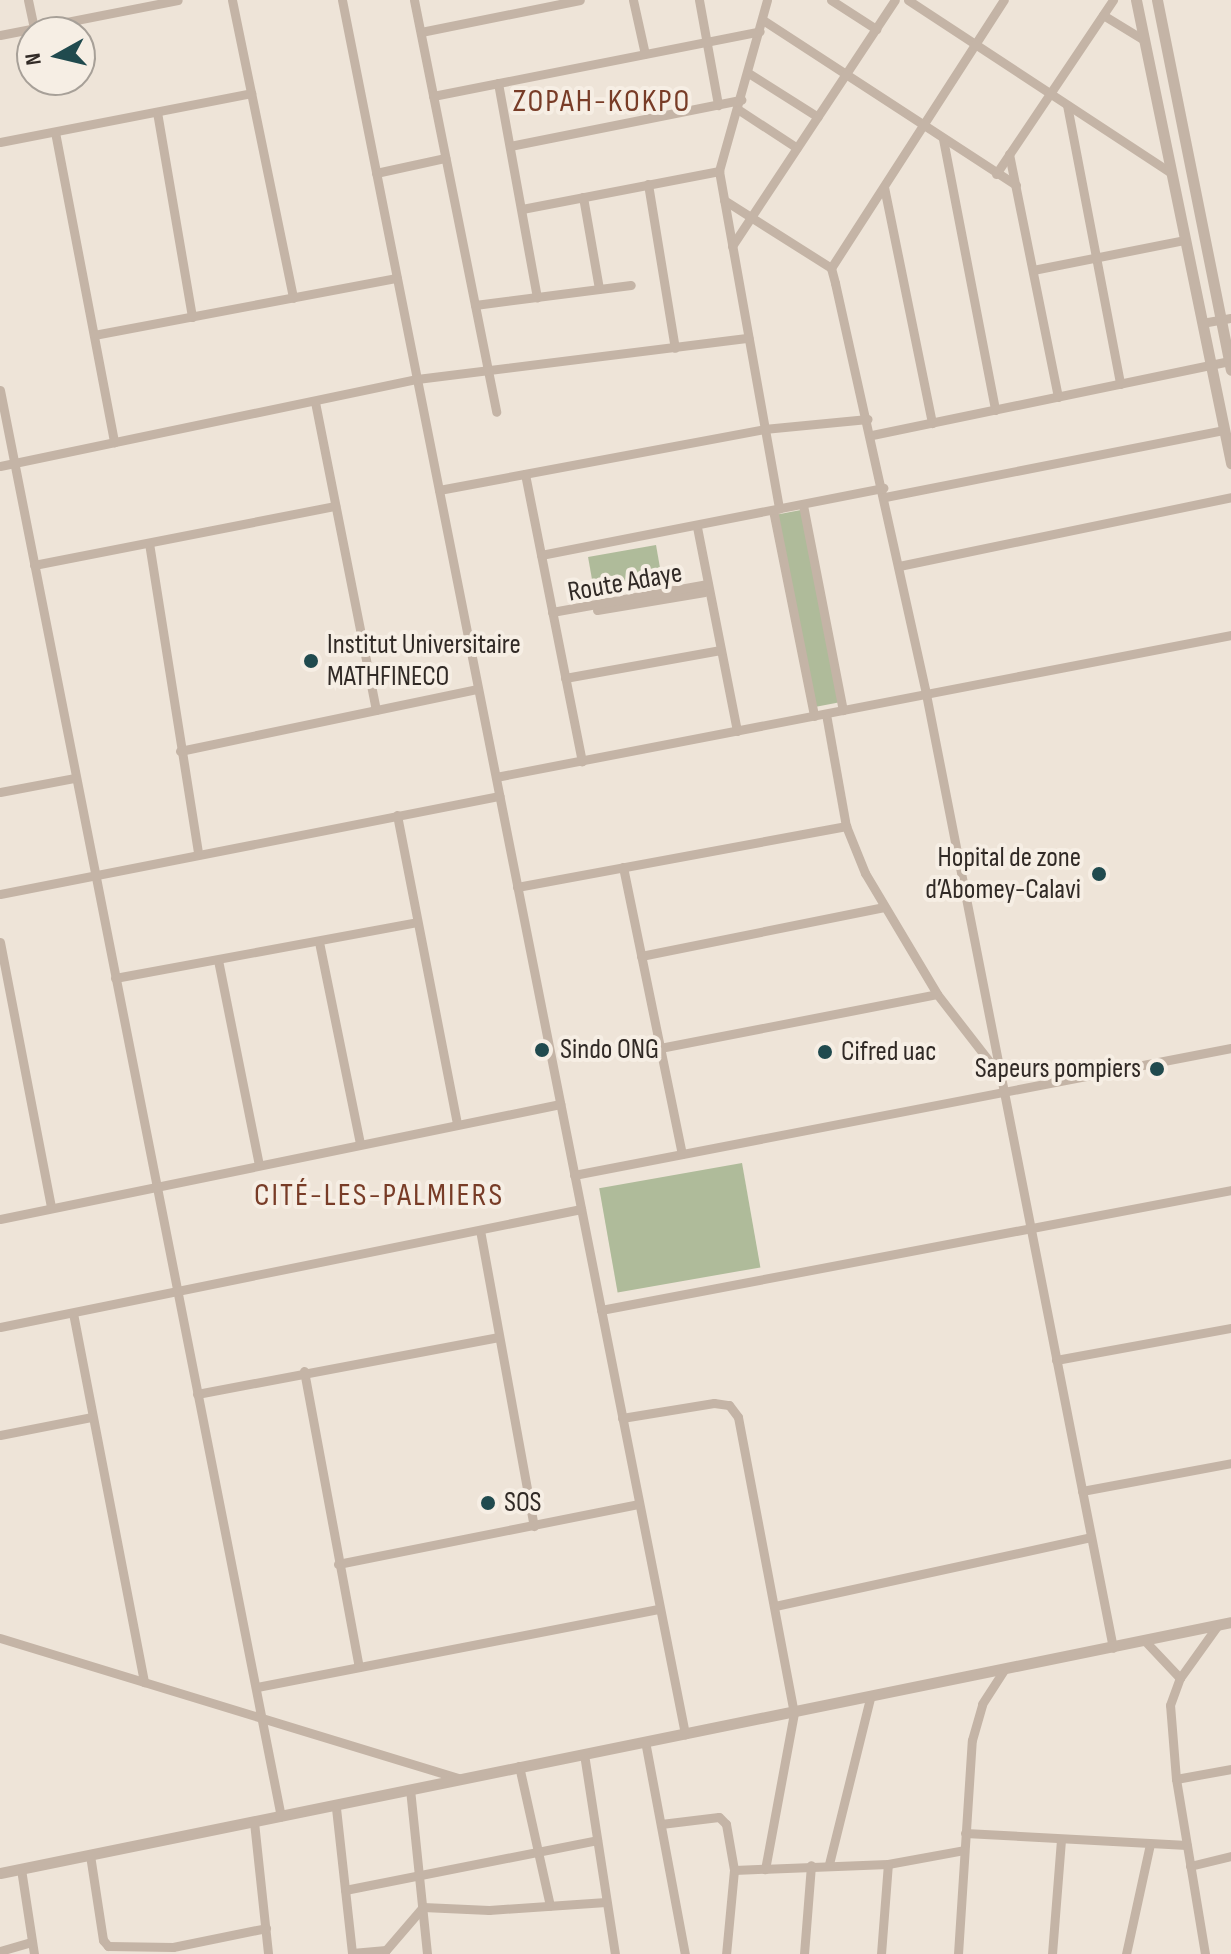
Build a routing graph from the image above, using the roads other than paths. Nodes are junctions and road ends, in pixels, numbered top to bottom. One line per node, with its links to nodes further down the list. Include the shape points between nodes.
1 (178, 0): 17 (street)
2 (232, 0): 30 (street)
3 (342, 0): 46 (street)
4 (414, 0): 21 (street)
5 (580, 0): 21 (street)
6 (633, 0): 25 (street)
7 (699, 0): 23 (street)
8 (767, 0): 18 (street)
9 (831, 0): 19 (street)
10 (895, 0): 19 (street)
11 (908, 0): 24 (street)
12 (1004, 0): 24 (street)
13 (1113, 0): 16 (street)
14 (1136, 0): 22 (street)
15 (1157, 0): 68 (street)
16 (1103, 15): 22 (street); 29 (street)
17 (96, 17)
18 (763, 20): 20 (street); 27 (street)
19 (876, 29): 27 (street)
20 (760, 31): 23 (street); 26 (street)
21 (421, 32): 31 (street)
22 (1144, 40): 47 (street)
23 (706, 42): 25 (street); 32 (street)
24 (974, 43): 29 (street); 37 (street)
25 (645, 54): 28 (street)
26 (750, 74): 33 (street); 36 (street)
27 (846, 75): 36 (street); 37 (street)
28 (498, 83): 31 (street); 41 (street)
29 (1048, 92): 34 (street); 43 (street)
30 (251, 93): 35 (street); 65 (street)
31 (433, 96): 44 (street)
32 (718, 105): 33 (street); 41 (street)
33 (740, 105): 42 (street); 45 (street)
34 (1067, 105): 47 (street); 58 (street)
35 (157, 112): 38 (street); 67 (street)
36 (818, 117): 42 (street)
37 (924, 126): 39 (street); 51 (street)
38 (55, 132): 40 (street); 70 (street)
39 (943, 139): 48 (street); 81 (street)
40 (0, 142)
41 (510, 146): 54 (street)
42 (797, 148): 55 (street)
43 (1009, 154): 48 (street); 50 (street)
44 (445, 158): 46 (street); 66 (street)
45 (719, 171): 49 (street); 53 (street)
46 (376, 173): 61 (street)
47 (1171, 173): 56 (street)
48 (996, 174): 50 (street)
49 (648, 184): 52 (street); 72 (street)
50 (1016, 185): 60 (street)
51 (884, 187): 59 (street); 84 (street)
52 (583, 197): 54 (street); 63 (street)
53 (724, 200): 55 (street); 57 (street)
54 (522, 209): 64 (street)
55 (751, 217): 57 (street); 59 (street)
56 (1185, 240): 58 (street); 69 (street)
57 (732, 246): 71 (street)
58 (1096, 258): 60 (street); 77 (street)
59 (831, 268): 83 (street)
60 (1033, 270): 79 (street)
61 (397, 278): 65 (street); 76 (street)
62 (631, 285): 63 (street)
63 (599, 289): 64 (street)
64 (537, 297): 66 (street)
65 (293, 298): 67 (street)
66 (475, 305): 75 (street)
67 (192, 317): 70 (street)
68 (1226, 319): 69 (street); 74 (street)
69 (1202, 323): 73 (street)
70 (94, 335): 88 (street)
71 (748, 338): 72 (street); 85 (street)
72 (675, 348): 75 (street)
73 (1211, 365): 74 (street); 77 (street); 86 (street)
74 (1230, 366)
75 (488, 368): 76 (street); 82 (street)
76 (417, 379): 80 (street); 93 (street)
77 (1120, 384): 79 (street)
78 (0, 390): 89 (street)
79 (1058, 397): 81 (street)
80 (315, 402): 88 (street); 97 (street)
81 (995, 410): 84 (street)
82 (496, 412)
83 (868, 419): 85 (street); 87 (street)
84 (932, 423): 87 (street)
85 (764, 429): 92 (street); 98 (street)
86 (1224, 430): 90 (street); 94 (street)
87 (872, 435): 94 (street)
88 (114, 442): 89 (street)
89 (14, 463): 91 (street); 102 (street)
90 (1231, 463)
91 (0, 466)
92 (525, 474): 93 (street); 101 (street)
93 (439, 490): 109 (street)
94 (884, 493): 96 (street); 103 (street)
95 (1231, 497): 103 (street)
96 (803, 505): 98 (street); 112 (street)
97 (335, 506): 100 (street); 111 (street)
98 (776, 510): 99 (street); 114 (street)
99 (697, 527): 101 (street); 104 (street)
100 (149, 543): 102 (street); 116 (street)
101 (541, 555): 105 (street)
102 (34, 565): 119 (street)
103 (899, 566): 110 (street)
104 (706, 588): 105 (street); 107 (street)
105 (553, 615): 108 (street)
106 (1231, 635): 110 (street)
107 (720, 650): 108 (street); 115 (street)
108 (565, 678): 117 (street)
109 (478, 689): 111 (street); 118 (street)
110 (926, 694): 112 (street); 141 (street)
111 (376, 710): 116 (street)
112 (843, 710): 113 (street)
113 (826, 714): 114 (street); 123 (street)
114 (814, 716): 115 (street)
115 (737, 731): 117 (street)
116 (180, 751): 124 (street)
117 (582, 761): 118 (street)
118 (496, 777): 121 (street)
119 (74, 778): 120 (street); 126 (street)
120 (0, 792)
121 (499, 796): 122 (street); 127 (street)
122 (397, 815): 124 (street); 130 (street)
123 (846, 826): 125 (street); 129 (street)
124 (198, 854): 126 (street)
125 (623, 867): 127 (street); 133 (street)
126 (94, 874): 128 (street); 135 (street)
127 (517, 887): 143 (street)
128 (0, 894)
129 (884, 907): 133 (street); 136 (street)
130 (417, 922): 132 (street); 144 (street)
131 (0, 942): 137 (street)
132 (319, 942): 134 (street); 145 (street)
133 (641, 956): 139 (street)
134 (218, 960): 135 (street); 147 (street)
135 (115, 978): 149 (street)
136 (937, 994): 139 (street); 141 (street)
137 (12, 1005): 138 (street); 151 (street)
138 (0, 1008)
139 (660, 1048): 146 (street)
140 (1231, 1048): 142 (street)
141 (1002, 1077): 142 (street)
142 (1004, 1092): 146 (street); 154 (street)
143 (560, 1104): 144 (street); 148 (street)
144 (457, 1124): 145 (street)
145 (360, 1143): 147 (street)
146 (682, 1154): 148 (street)
147 (259, 1165): 149 (street)
148 (574, 1175): 152 (street)
149 (156, 1189): 151 (street); 156 (street)
150 (1231, 1190): 154 (street)
151 (51, 1208): 153 (street)
152 (581, 1209): 155 (street); 157 (street)
153 (0, 1219)
154 (1032, 1228): 157 (street); 162 (street)
155 (480, 1230): 156 (street); 161 (street)
156 (177, 1294): 158 (street); 164 (street)
157 (601, 1310): 166 (street)
158 (73, 1313): 159 (street); 165 (street)
159 (0, 1327)
160 (1231, 1328): 162 (street)
161 (499, 1337): 163 (street); 171 (street)
162 (1056, 1360): 169 (street)
163 (304, 1371): 164 (street); 173 (street)
164 (197, 1394): 185 (street)
165 (92, 1417): 167 (street); 184 (street)
166 (622, 1418): 170 (street); 174 (street, via 729,1405 738,1417)
167 (0, 1435)
168 (1231, 1463): 169 (street)
169 (1082, 1491): 172 (street)
170 (639, 1504): 171 (street); 175 (street)
171 (534, 1526): 173 (street)
172 (1091, 1537): 174 (street); 180 (street)
173 (338, 1564): 181 (street)
174 (775, 1606): 187 (street)
175 (660, 1609): 181 (street); 189 (street)
176 (1231, 1622): 177 (street)
177 (1218, 1625): 179 (street); 183 (street)
178 (0, 1638): 184 (street)
179 (1145, 1641): 180 (street); 183 (street)
180 (1113, 1648): 182 (street)
181 (359, 1667): 185 (street)
182 (1004, 1670): 186 (street); 201 (street, via 982,1704 972,1740)
183 (1180, 1678): 195 (street, via 1170,1705)
184 (144, 1682): 188 (street)
185 (257, 1687): 188 (street)
186 (870, 1698): 187 (street); 210 (street)
187 (794, 1713): 189 (street); 215 (street)
188 (265, 1718): 194 (street); 198 (street)
189 (685, 1734): 190 (street)
190 (645, 1741): 191 (street); 200 (street)
191 (584, 1754): 192 (street); 202 (street)
192 (519, 1766): 194 (street); 207 (street)
193 (1231, 1769): 195 (street)
194 (459, 1778): 196 (street)
195 (1176, 1779): 205 (street)
196 (410, 1789): 197 (street); 218 (street)
197 (336, 1808): 198 (street); 219 (street)
198 (281, 1817): 199 (street)
199 (254, 1822): 208 (street); 223 (street)
200 (661, 1824): 216 (street, via 719,1817 726,1824); 232 (street)
201 (965, 1833): 203 (street); 206 (street)
202 (597, 1840): 207 (street); 220 (street)
203 (1061, 1840): 204 (street); 237 (street)
204 (1150, 1844): 205 (street); 238 (street)
205 (1187, 1845): 213 (street)
206 (964, 1850): 211 (street); 236 (street)
207 (538, 1854): 218 (street); 221 (street)
208 (90, 1855): 214 (street); 226 (street, via 103,1940 119,1949)
209 (1231, 1856): 213 (street)
210 (829, 1864): 211 (street); 212 (street)
211 (888, 1864): 235 (street)
212 (811, 1865): 215 (street); 234 (street)
213 (1190, 1866): 239 (street)
214 (21, 1869): 217 (street); 224 (street)
215 (765, 1869): 216 (street)
216 (734, 1870): 233 (street)
217 (0, 1873)
218 (419, 1873): 219 (street); 222 (street)
219 (345, 1890): 229 (street)
220 (606, 1902): 221 (street); 231 (street)
221 (550, 1906): 222 (street)
222 (423, 1907): 229 (street, via 386,1950); 230 (street)
223 (266, 1928): 226 (street); 228 (street)
224 (32, 1942): 225 (street); 227 (street)
225 (0, 1951)
226 (172, 1951)
227 (34, 1954)
228 (268, 1954)
229 (352, 1954)
230 (427, 1954)
231 (615, 1954)
232 (685, 1954)
233 (726, 1954)
234 (804, 1954)
235 (881, 1954)
236 (958, 1954)
237 (1052, 1954)
238 (1126, 1954)
239 (1205, 1954)

